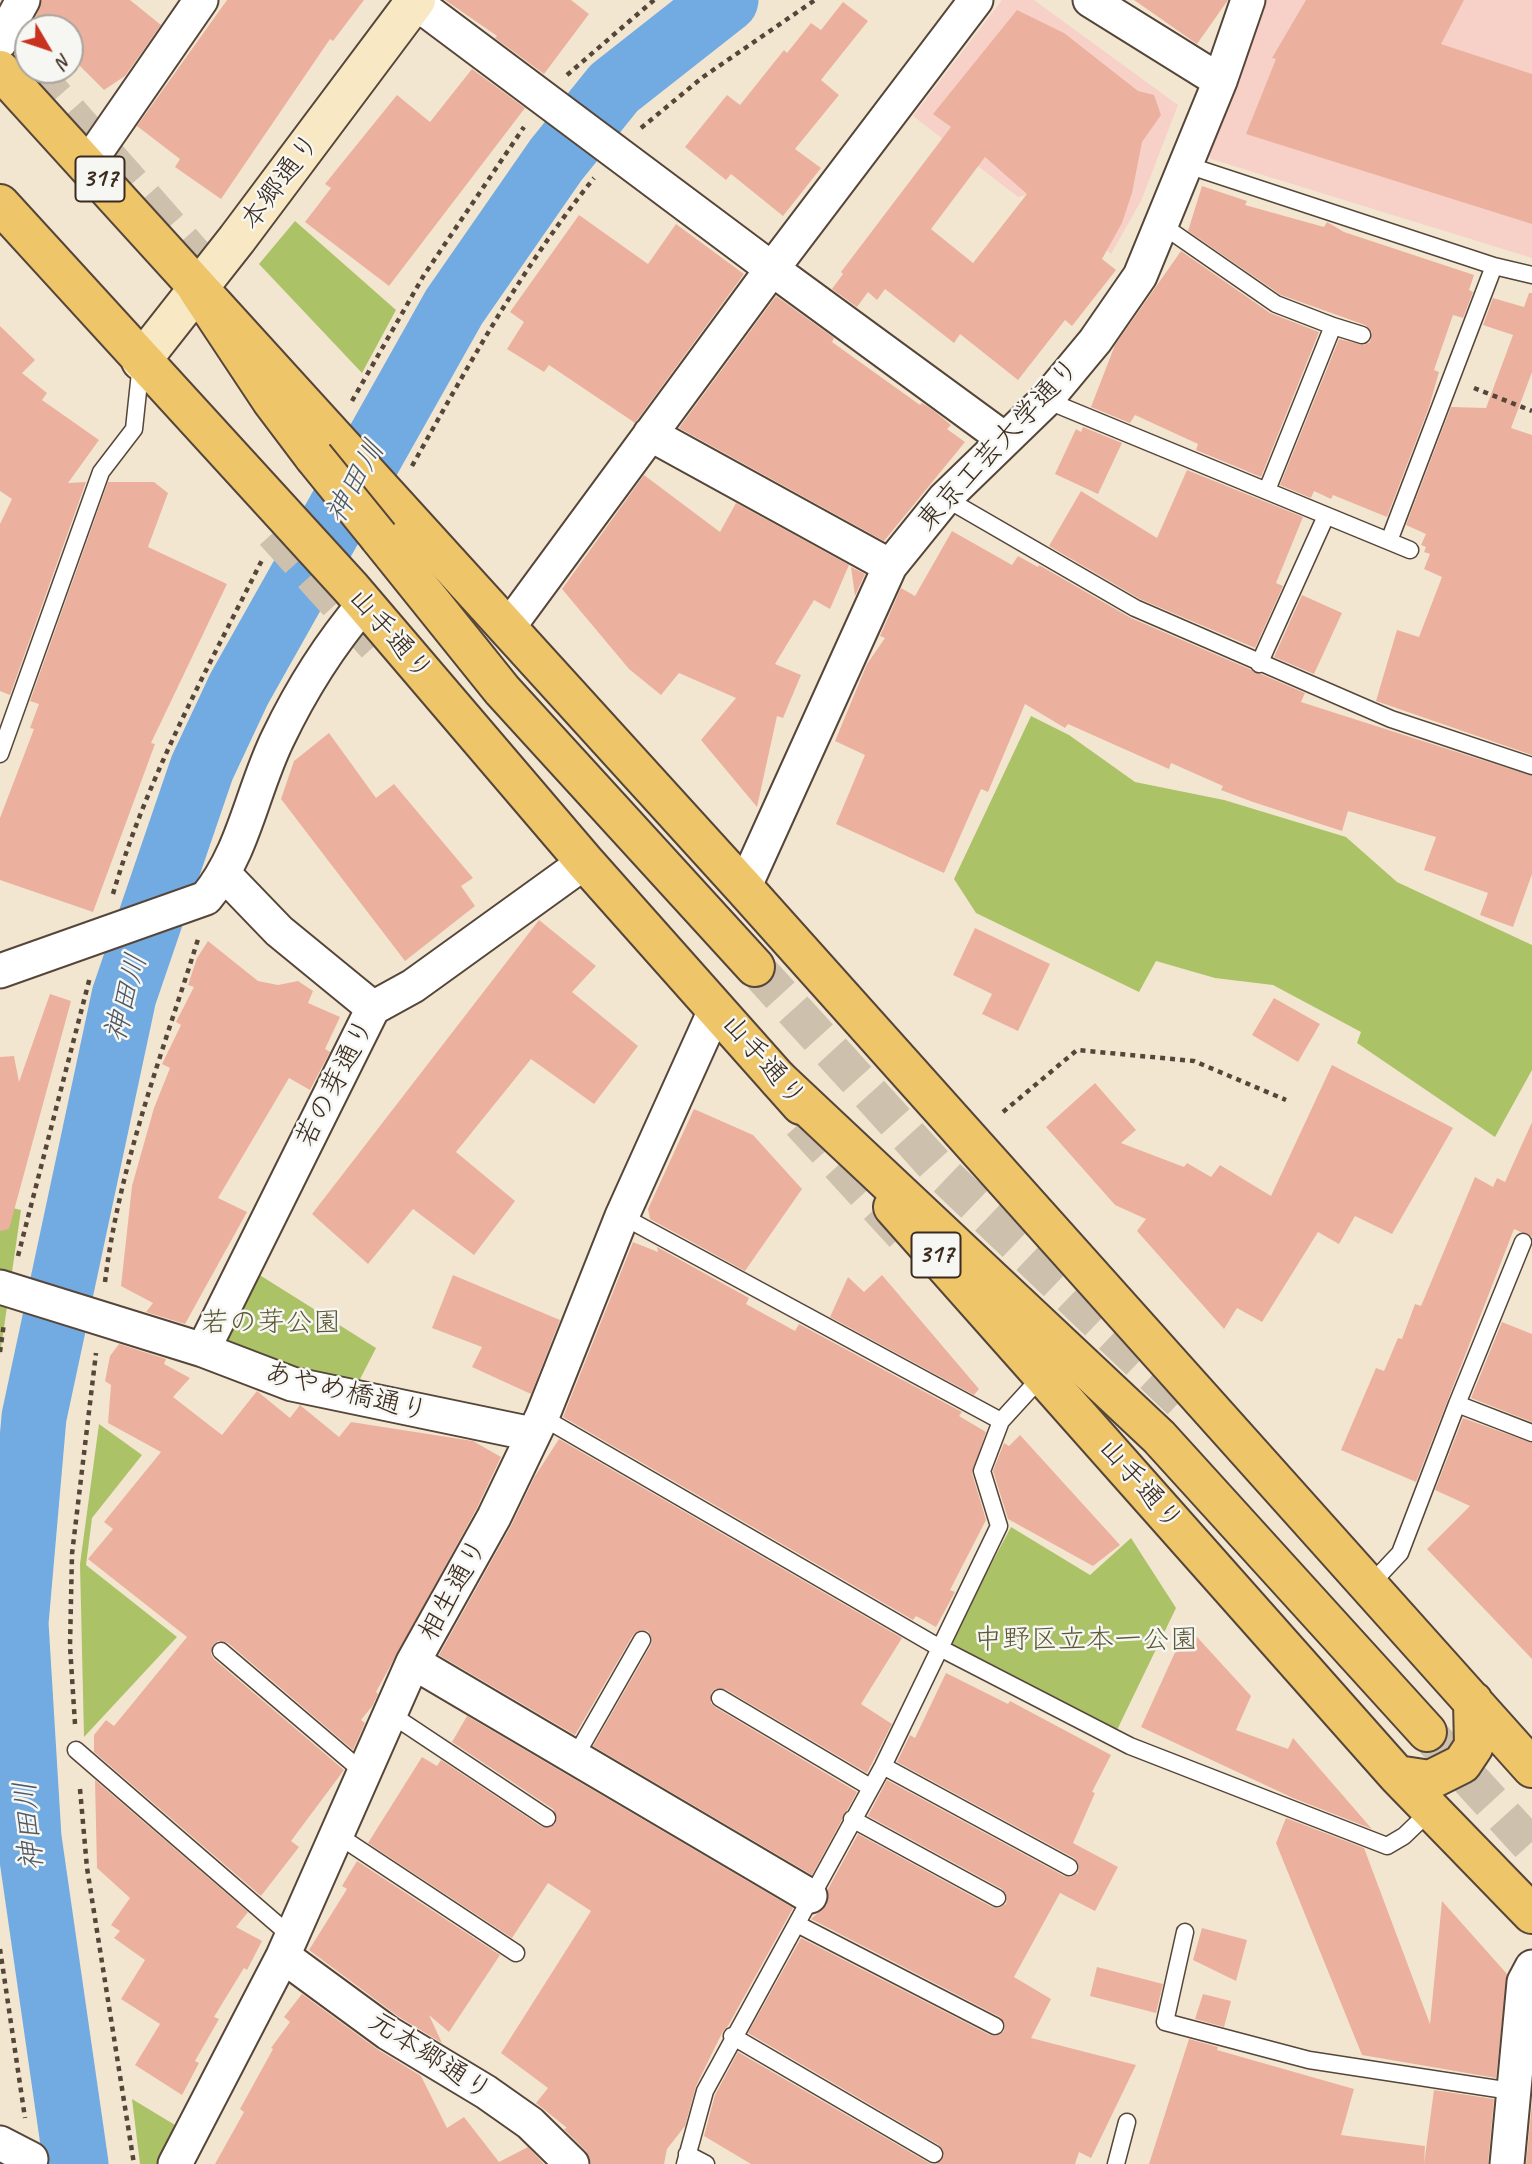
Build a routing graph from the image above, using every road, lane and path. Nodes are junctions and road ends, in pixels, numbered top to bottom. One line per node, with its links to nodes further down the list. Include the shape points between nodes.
1 (23, 0): 9 (street)
2 (201, 0): 14 (street)
3 (654, 0): 12 (path)
4 (815, 0): 13 (path, via 703,77)
5 (976, 0): 19 (street)
6 (1090, 0): 11 (street)
7 (1248, 0): 11 (street, 東京工芸大学通り)
8 (416, 1): 12 (street); 21 (street, 本郷通り)
9 (0, 42)
10 (0, 70): 14 (main road, 317)
11 (1220, 81): 15 (street, 東京工芸大学通り)
12 (547, 102): 13 (street); 27 (path, via 424,275)
13 (611, 149): 19 (street); 31 (path, via 508,299)
14 (87, 165): 21 (main road, 317)
15 (1187, 165): 17 (street, 東京工芸大学通り); 18 (lane)
16 (0, 204): 25 (main road, 山手通り / 317)
17 (1162, 225): 22 (lane, via 1276,304); 26 (street, 東京工芸大学通り, via 1140,276)
18 (1494, 266): 20 (lane); 24 (lane)
19 (772, 269): 29 (street); 30 (street)
20 (1532, 275)
21 (198, 290): 25 (street, 本郷通り); 35 (main road, bridge, via 271,400 322,445)
22 (1333, 326): 23 (lane); 32 (lane)
23 (1362, 335)
24 (1470, 336): 28 (path, via 1461,365 1475,389); 36 (lane, via 1451,374)
25 (141, 361): 39 (main road, 山手通り / 317); 42 (lane, via 134,429 101,472)
26 (1046, 400): 30 (street, 東京工芸大学通り); 32 (lane)
27 (352, 401)
28 (1532, 411)
29 (650, 434): 38 (street); 40 (street)
30 (1003, 438): 33 (street, 東京工芸大学通り)
31 (412, 466)
32 (1267, 490): 34 (lane)
33 (945, 498): 38 (street, 東京工芸大学通り); 41 (lane, via 1135,608)
34 (1326, 516): 36 (lane); 41 (lane)
35 (388, 522): 40 (main road); 47 (main road, via 502,690)
36 (1389, 541): 37 (lane)
37 (1410, 550)
38 (890, 566): 45 (street, 東京工芸大学通り)
39 (357, 596): 44 (main road, 山手通り / 317); 46 (street, via 278,738)
40 (508, 629): 45 (main road)
41 (1259, 664): 43 (lane, via 1391,719)
42 (0, 754)
43 (1532, 766)
44 (585, 862): 49 (main road, 山手通り / 317); 50 (street, 若の芽通り, via 424,979)
45 (744, 888): 64 (main road)
46 (211, 900): 48 (street, via 111,929); 50 (street, via 279,932); 57 (path, via 126,1180)
47 (755, 967)
48 (0, 971)
49 (716, 1008): 51 (main road, 山手通り / 317); 54 (street, 相生通り)
50 (373, 1009): 58 (street, 若の芽通り)
51 (778, 1079): 59 (main road, 山手通り / 317); 72 (main road, via 1159,1437)
52 (1286, 1100): 53 (path, via 1194,1061 1077,1051)
53 (1003, 1112)
54 (622, 1216): 61 (lane); 62 (street, 相生通り)
55 (1523, 1241): 60 (lane)
56 (8, 1290): 57 (street, あやめ橋通り)
57 (92, 1315): 58 (street, あやめ橋通り); 73 (path, via 72,1554 70,1646)
58 (203, 1350): 62 (street, あやめ橋通り, via 292,1384)
59 (1043, 1375): 61 (lane); 78 (main road, 山手通り / 317)
60 (1457, 1404): 63 (lane); 64 (lane, via 1400,1553)
61 (1001, 1421): 66 (lane, via 982,1471 999,1526)
62 (537, 1426): 66 (lane); 68 (street, 相生通り, via 494,1517)
63 (1532, 1433)
64 (1369, 1586): 70 (main road)
65 (642, 1640): 74 (lane)
66 (940, 1648): 75 (lane); 80 (lane, via 1130,1746 1387,1846)
67 (221, 1651): 77 (lane)
68 (414, 1662): 71 (street, 相生通り); 74 (street)
69 (720, 1698): 79 (lane)
70 (1473, 1700): 76 (main road); 78 (main road, via 1474,1746 1462,1764 1430,1780)
71 (389, 1713): 77 (street, 相生通り); 81 (lane)
72 (1427, 1731)
73 (76, 1750): 89 (lane); 101 (path, via 87,1868)
74 (575, 1758): 86 (street)
75 (883, 1766): 79 (lane); 84 (lane)
76 (1532, 1768)
77 (363, 1772): 83 (street, 相生通り)
78 (1397, 1775): 80 (main road, 山手通り / 317)
79 (870, 1787): 82 (lane)
80 (1431, 1810): 87 (main road, 山手通り / 317)
81 (547, 1818)
82 (852, 1818): 85 (lane); 86 (lane)
83 (336, 1834): 89 (street, 相生通り); 91 (lane)
84 (1069, 1867)
85 (997, 1898)
86 (803, 1910): 93 (lane); 94 (lane)
87 (1532, 1914)
88 (1185, 1932): 95 (lane, via 1165,2022 1309,2060)
89 (287, 1946): 102 (street, 相生通り); 103 (street, 元本郷通り, via 388,2033 497,2099)
90 (0, 1949): 99 (path)
91 (516, 1953)
92 (1532, 1967): 95 (street, via 1524,1982)
93 (995, 2026)
94 (732, 2036): 98 (lane); 100 (lane, via 705,2091)
95 (1511, 2091): 106 (street)
96 (1127, 2122): 105 (lane)
97 (0, 2143): 99 (street)
98 (934, 2154)
99 (31, 2159)
100 (686, 2159): 104 (lane)
101 (134, 2164)
102 (175, 2164)
103 (572, 2164)
104 (706, 2164)
105 (1116, 2164)
106 (1507, 2164)

